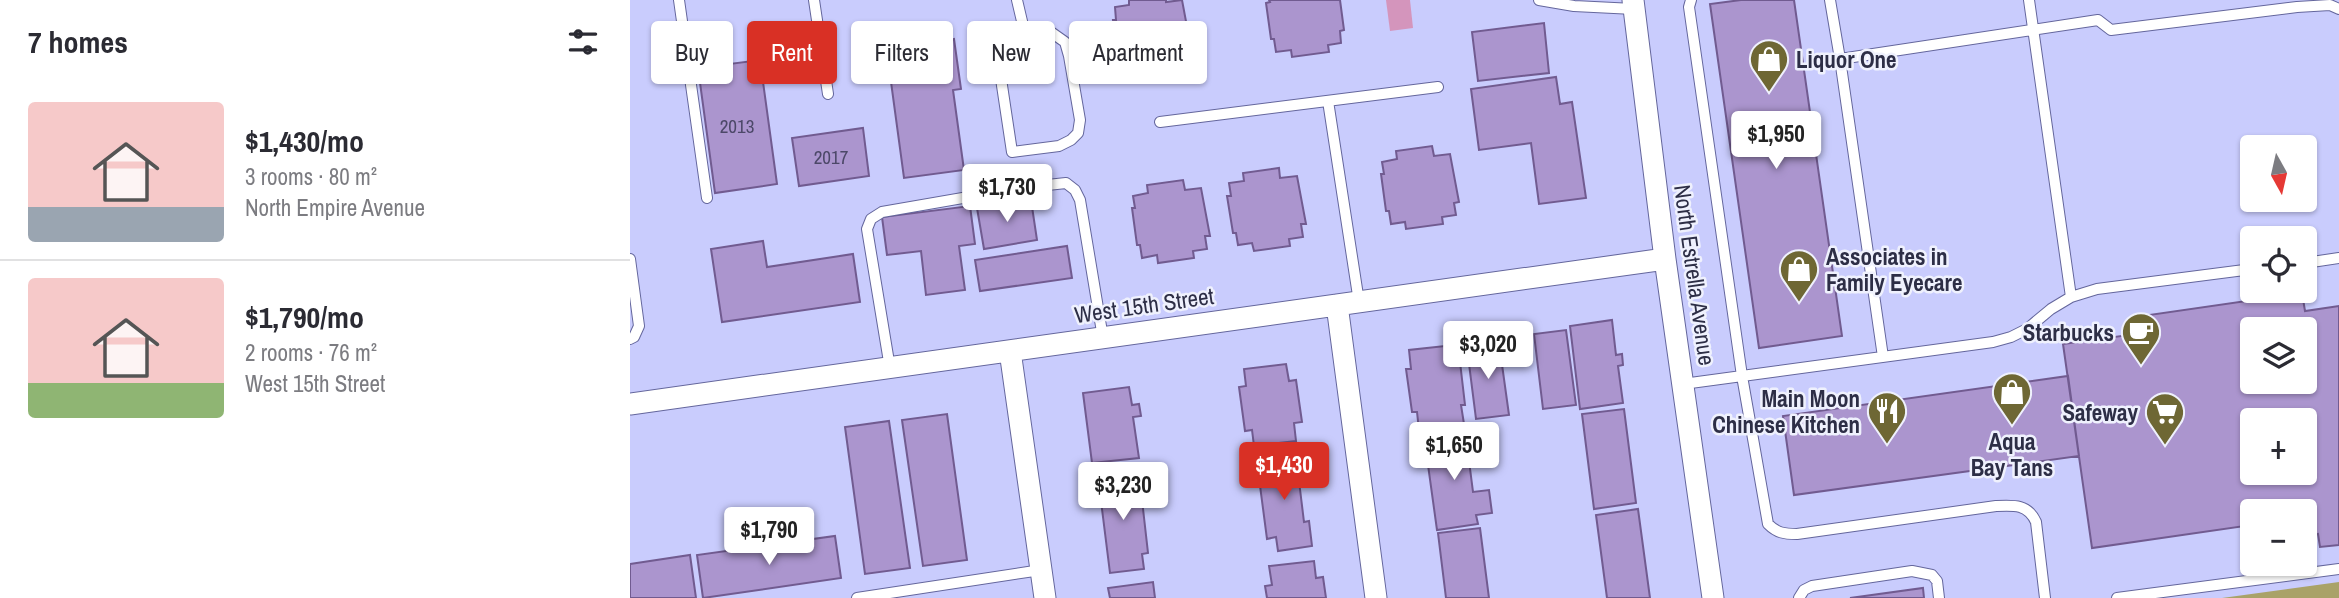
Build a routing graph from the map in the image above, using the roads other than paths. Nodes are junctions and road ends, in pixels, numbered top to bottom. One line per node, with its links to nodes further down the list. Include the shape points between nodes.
1 (679, 0): 19 (lane)
2 (814, 0): 16 (lane)
3 (1017, 0): 11 (lane)
4 (1539, 0): 8 (lane)
5 (1691, 0): 33 (lane)
6 (1830, 0): 14 (lane)
7 (2029, 0): 12 (lane)
8 (1582, 3): 9 (lane)
9 (1634, 5): 22 (street, North Estrella Avenue)
10 (2333, 5): 12 (lane, via 2111,30 2098,20)
11 (1022, 21)
12 (2033, 29): 14 (lane); 25 (lane)
13 (1025, 34): 13 (lane, via 1048,30 1065,42 1080,120 1072,140 1012,152 995,39)
14 (1840, 59): 31 (lane)
15 (1438, 87): 17 (lane)
16 (828, 94)
17 (1328, 101): 18 (lane); 26 (lane)
18 (1160, 122)
19 (707, 198)
20 (2339, 258): 23 (lane)
21 (630, 259): 29 (lane, via 639,326)
22 (1665, 259): 26 (street, West 15th Street); 34 (street, North Estrella Avenue)
23 (2317, 261)
24 (2240, 271): 25 (lane, via 2097,289)
25 (2071, 297): 31 (lane, via 2011,337)
26 (1359, 302): 27 (street, West 15th Street)
27 (1337, 305): 28 (street, West 15th Street); 40 (street)
28 (1103, 338): 30 (street, West 15th Street); 32 (lane, via 1075,190 1066,183 1020,188 883,212 871,219 867,229)
29 (630, 339)
30 (1010, 351): 32 (street, West 15th Street); 37 (street)
31 (1882, 357): 33 (lane)
32 (890, 368): 35 (street, West 15th Street)
33 (1742, 376): 34 (lane); 44 (lane, via 1765,517 1774,531 1797,534 2018,505 2036,522)
34 (1683, 384): 41 (street, North Estrella Avenue)
35 (630, 404)
36 (2339, 569): 45 (lane)
37 (1041, 570): 38 (lane); 39 (street)
38 (865, 597)
39 (1045, 598)
40 (1377, 598)
41 (1713, 598)
42 (1799, 598): 43 (lane, via 1812,586 1912,571 1932,575)
43 (1939, 598)
44 (2045, 598)
45 (2117, 598)

